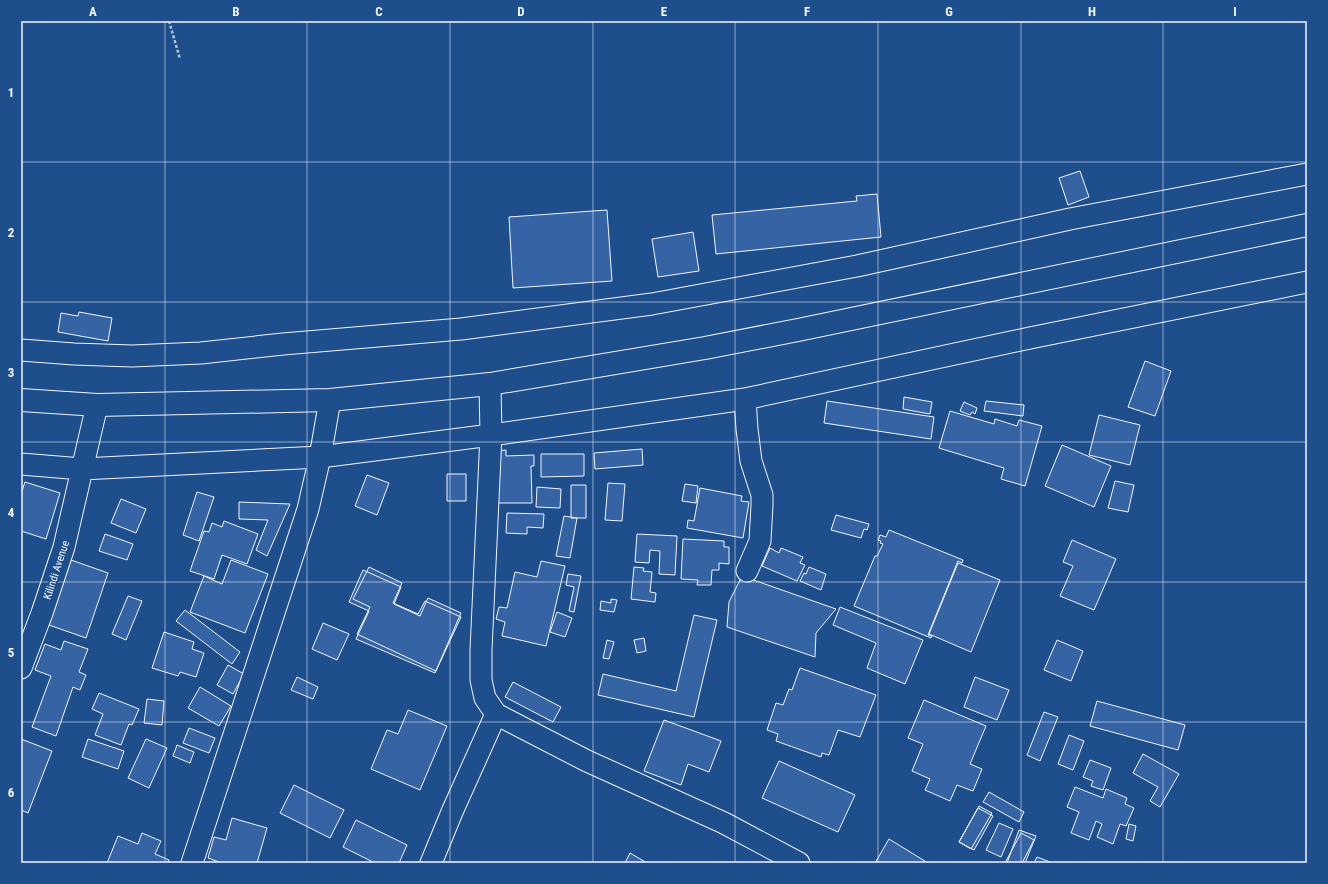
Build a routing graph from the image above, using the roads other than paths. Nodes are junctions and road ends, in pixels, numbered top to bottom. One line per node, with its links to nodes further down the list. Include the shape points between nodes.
1 (1307, 174): 4 (street, via 1070,219 856,266 644,305 462,329 202,353 132,356)
2 (1307, 225): 5 (highway, via 798,330)
3 (1307, 282): 6 (street)
4 (21, 350)
5 (490, 384): 8 (highway); 10 (street)
6 (745, 399): 10 (street); 14 (street, via 751,461 762,495 760,541)
7 (21, 400): 9 (highway)
8 (330, 400): 9 (highway); 11 (street)
9 (96, 406): 13 (street, Kilindi Avenue)
10 (491, 435): 11 (street); 16 (street, via 481,680 485,698)
11 (320, 457): 13 (street); 17 (street, via 308,509)
12 (21, 464): 13 (street)
13 (82, 469): 15 (street, Kilindi Avenue, via 64,547)
14 (747, 571)
15 (21, 668)
16 (496, 714): 18 (street); 19 (street, via 587,761 724,823)
17 (192, 863)
18 (432, 863)
19 (799, 863)

